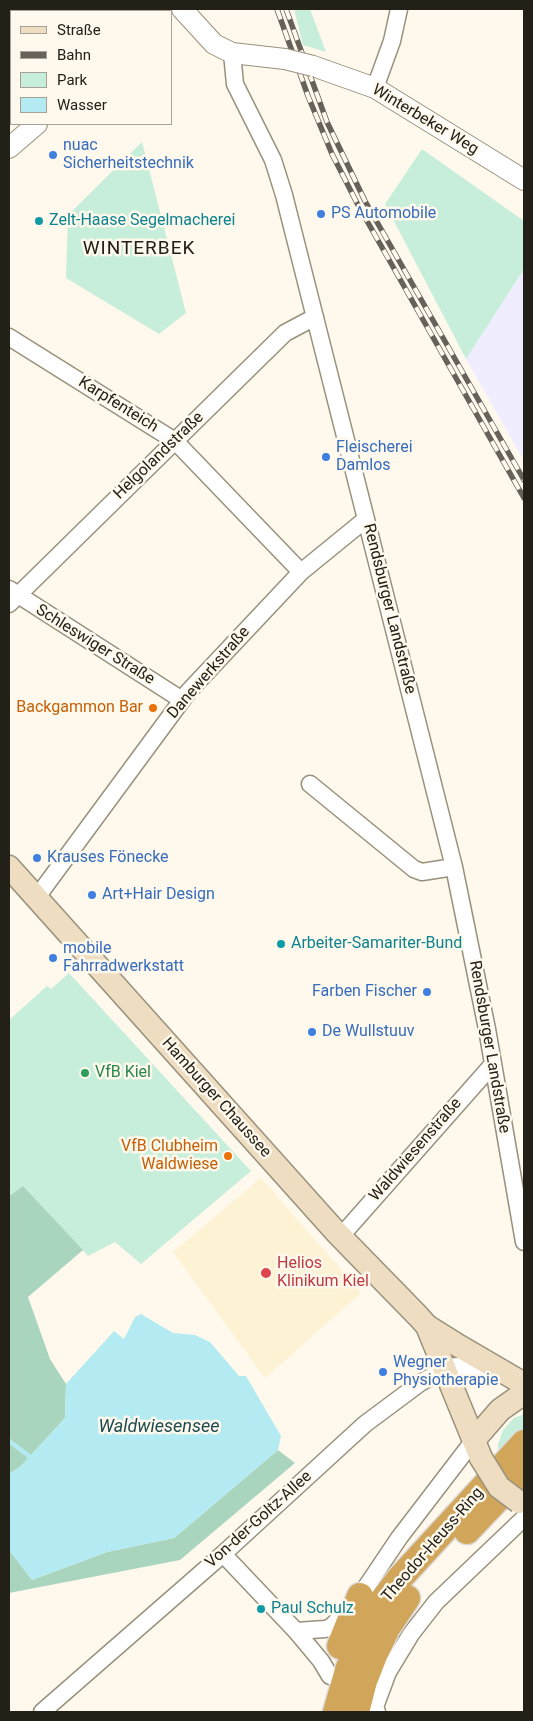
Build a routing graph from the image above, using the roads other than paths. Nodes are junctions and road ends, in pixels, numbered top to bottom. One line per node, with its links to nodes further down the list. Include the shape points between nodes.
1 (399, 9): 4 (street, via 392,41)
2 (179, 12): 3 (street, via 214,44)
3 (232, 53): 4 (street, Winterbeker Weg, bridge, via 285,59); 8 (street, Rendsburger Landstraße, via 234,84 274,160)
4 (375, 88): 7 (street, Winterbeker Weg)
5 (36, 125): 6 (street)
6 (9, 148)
7 (524, 180)
8 (315, 317): 10 (street, Helgolandstraße, via 285,332); 11 (street, Rendsburger Landstraße)
9 (9, 337): 10 (street, Karpfenteich)
10 (174, 441): 12 (street, Karpfenteich); 13 (street, Helgolandstraße)
11 (366, 519): 12 (street, Danewerkstraße); 17 (street, Rendsburger Landstraße)
12 (301, 572): 14 (street, Danewerkstraße)
13 (11, 596): 14 (street, Schleswiger Straße)
14 (182, 700): 18 (street, Danewerkstraße)
15 (310, 784): 17 (street, via 414,869 422,872)
16 (9, 866): 18 (main road, Hamburger Chaussee)
17 (454, 867): 19 (street, Rendsburger Landstraße)
18 (37, 896): 20 (main road, Hamburger Chaussee)
19 (493, 1064): 20 (street, Waldwiesenstraße); 21 (street, Rendsburger Landstraße)
20 (341, 1236): 22 (main road, Hamburger Chaussee)
21 (524, 1242)
22 (428, 1326): 23 (main road, Hamburger Chaussee); 24 (main road, Hamburger Chaussee)
23 (494, 1368): 24 (street, Von-der-Goltz-Allee, via 456,1366); 25 (main road, Hamburger Chaussee)
24 (445, 1369): 28 (main road, Hamburger Chaussee); 31 (street, Von-der-Goltz-Allee, via 364,1424)
25 (524, 1384)
26 (524, 1393): 28 (main road, via 500,1410)
27 (524, 1443): 38 (highway, Theodor-Heuss-Ring, via 383,1600 367,1626 348,1670)
28 (477, 1449): 30 (main road, Hamburger Chaussee, bridge, via 499,1487); 32 (street, via 399,1538)
29 (524, 1471): 35 (highway, Theodor-Heuss-Ring, via 400,1608 375,1653 364,1681)
30 (523, 1509): 35 (street, Theodor-Heuss-Ring, via 436,1602 403,1646)
31 (223, 1554): 33 (street); 36 (street, Von-der-Goltz-Allee)
32 (360, 1596): 33 (street, via 331,1627); 34 (highway)
33 (296, 1631): 34 (street)
34 (330, 1676): 37 (highway)
35 (370, 1711)
36 (42, 1712)
37 (321, 1712)
38 (336, 1712)

